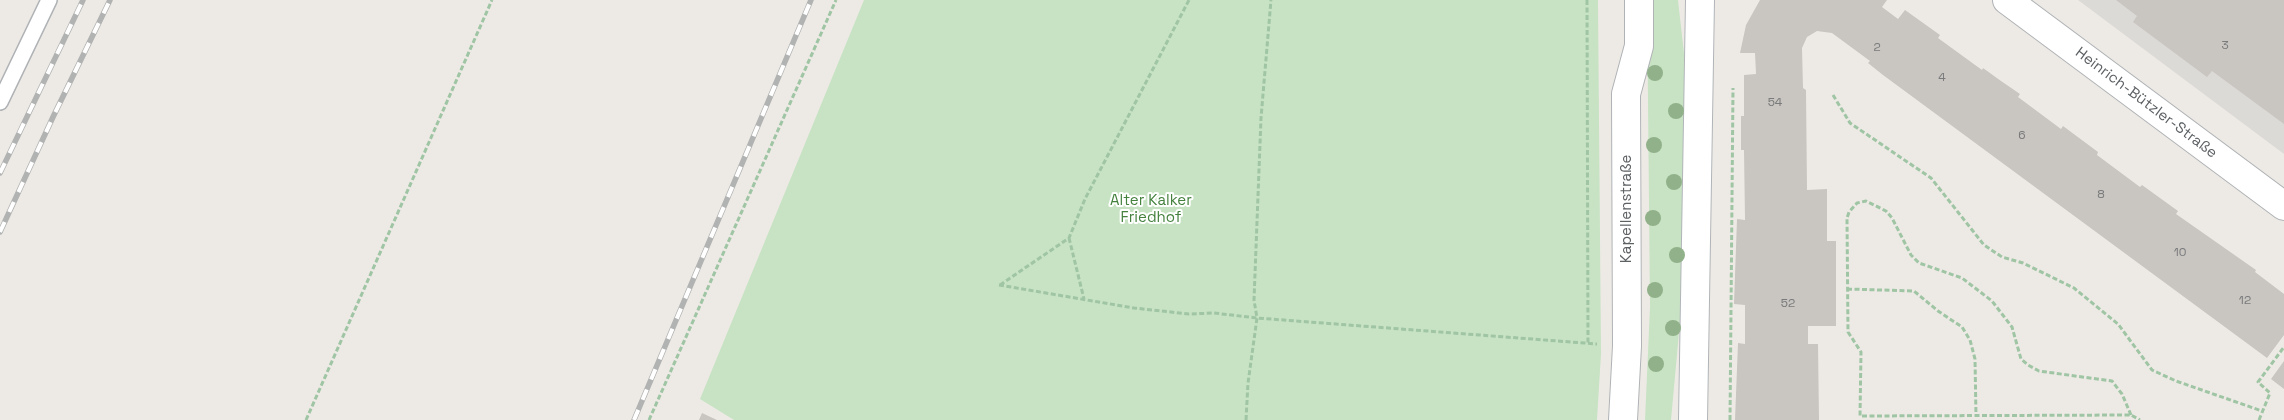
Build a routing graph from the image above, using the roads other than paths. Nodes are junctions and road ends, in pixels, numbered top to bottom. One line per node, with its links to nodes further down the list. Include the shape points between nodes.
1 (49, 0): 5 (lane)
2 (1639, 0): 7 (street, Kapellenstraße, via 1639,46 1626,94 1627,346)
3 (1700, 0): 8 (street)
4 (2007, 0): 6 (street, Heinrich-Bützler-Straße)
5 (0, 102)
6 (2284, 206)
7 (1623, 420)
8 (1693, 420)

